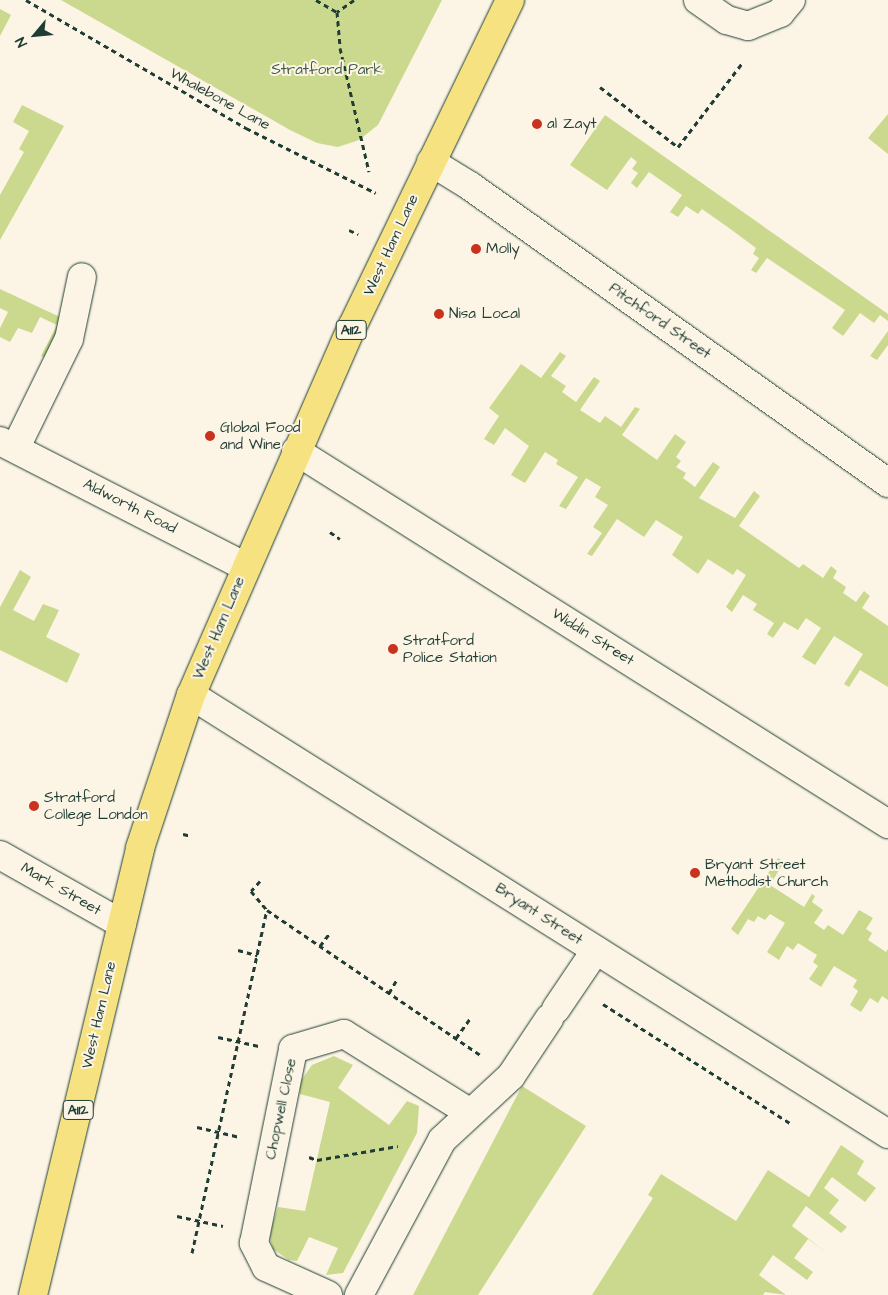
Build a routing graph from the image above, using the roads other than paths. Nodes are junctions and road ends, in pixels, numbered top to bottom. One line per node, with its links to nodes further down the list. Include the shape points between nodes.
1 (510, 0): 4 (main road, West Ham Lane / A112)
2 (698, 0): 3 (street, via 727,20 748,26 780,13)
3 (791, 0)
4 (431, 162): 7 (main road, West Ham Lane / A112); 8 (street, Pitchford Street, via 470,186)
5 (82, 277): 6 (street, Aldworth Road, via 69,339)
6 (8, 444): 9 (street, Aldworth Road)
7 (296, 450): 9 (main road, West Ham Lane / A112); 11 (street, Widdin Street)
8 (888, 483)
9 (244, 566): 10 (main road, West Ham Lane / A112)
10 (191, 695): 13 (main road, West Ham Lane / A112, via 140,848); 14 (street, Bryant Street)
11 (888, 824)
12 (0, 855): 13 (street, Mark Street)
13 (122, 924): 17 (main road, West Ham Lane / A112)
14 (604, 956): 15 (street, via 553,1014 511,1076); 16 (street, Bryant Street)
15 (469, 1112): 18 (street, Chopwell Close, via 344,1034 293,1049 254,1243 266,1266); 19 (street, via 442,1140)
16 (888, 1134)
17 (34, 1295)
18 (328, 1295)
19 (359, 1295)

